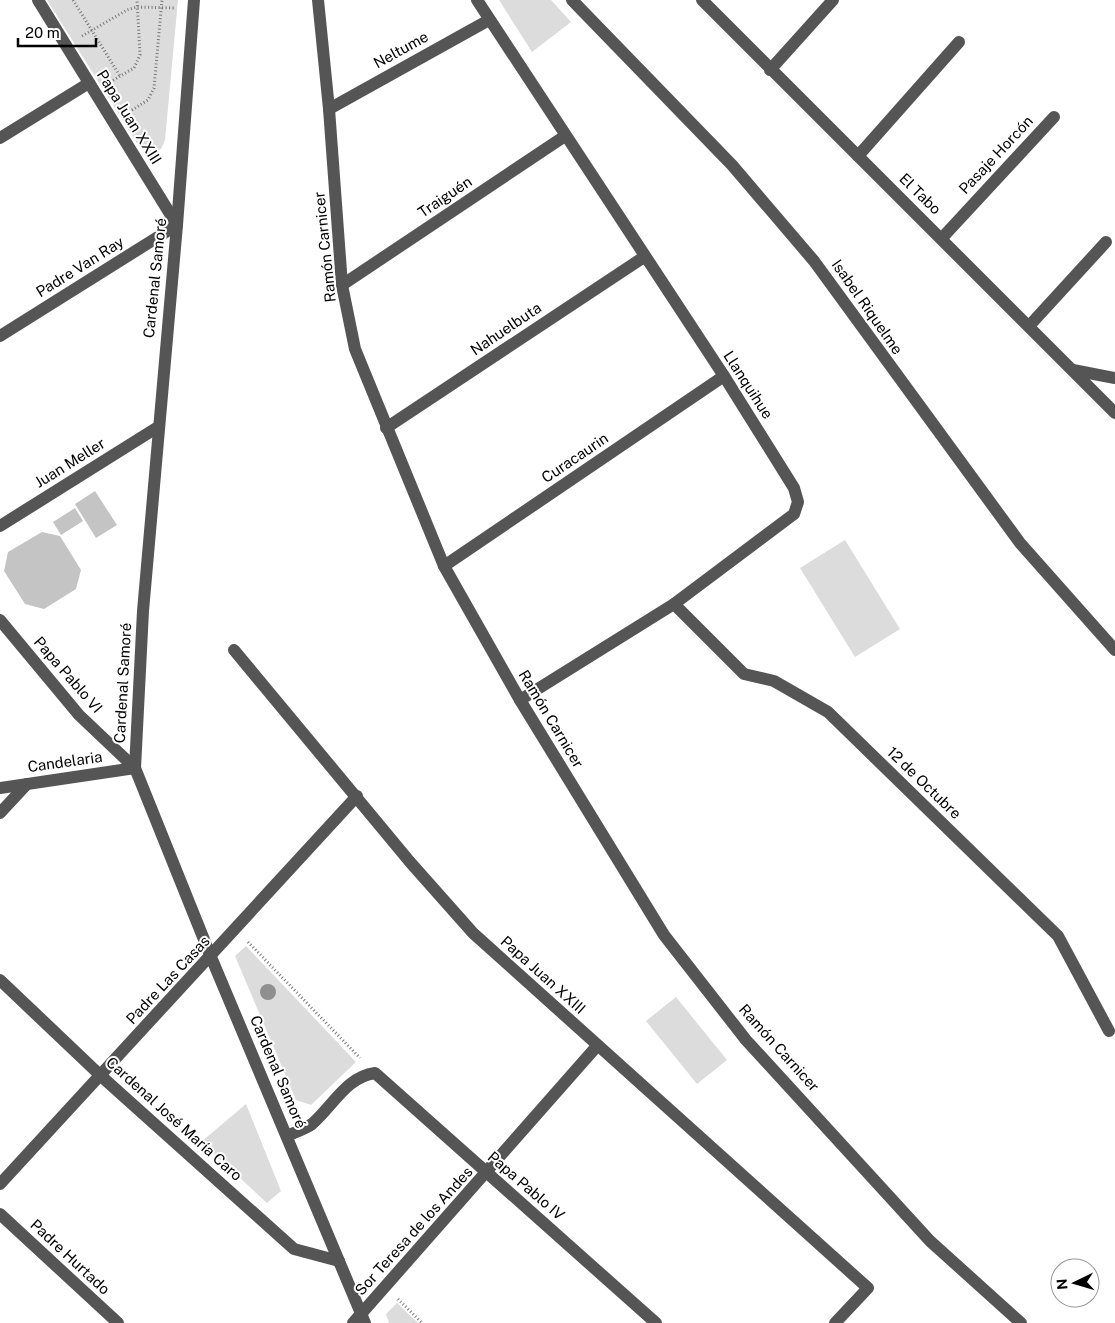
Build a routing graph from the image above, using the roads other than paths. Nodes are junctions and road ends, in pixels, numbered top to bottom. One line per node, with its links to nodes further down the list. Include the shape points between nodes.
1 (38, 0): 11 (street, Papa Juan XXIII)
2 (318, 0): 12 (street, Ramón Carnicer)
3 (477, 0): 8 (street, Llanquihue)
4 (572, 0): 35 (street, Isabel Riquelme, via 732,165 814,261 1020,543)
5 (702, 0): 10 (street, El Tabo)
6 (833, 0): 10 (street)
7 (193, 4): 17 (street, Cardenal Samoré)
8 (489, 20): 12 (street, Neltume); 14 (street, Llanquihue)
9 (959, 42): 16 (street)
10 (770, 70): 16 (street, El Tabo)
11 (92, 87): 15 (street); 17 (street, Papa Juan XXIII)
12 (329, 109): 21 (street, Ramón Carnicer)
13 (1054, 116): 18 (street, Pasaje Horcón)
14 (565, 136): 20 (street, Llanquihue); 21 (street, Traiguén)
15 (0, 138)
16 (858, 156): 18 (street, El Tabo)
17 (177, 225): 23 (street, Padre Van Ray); 28 (street, Cardenal Samoré)
18 (942, 238): 22 (street, El Tabo)
19 (1106, 242): 22 (street)
20 (644, 257): 25 (street, Llanquihue); 29 (street, Nahuelbuta)
21 (342, 285): 29 (street, Ramón Carnicer, via 355,349)
22 (1030, 325): 24 (street, El Tabo)
23 (0, 336)
24 (1073, 370): 26 (street); 27 (street, El Tabo)
25 (724, 376): 31 (street, Curacaurin); 32 (street, Llanquihue, via 794,488 798,502 794,514)
26 (1115, 378)
27 (1115, 413)
28 (158, 427): 30 (street, Juan Meller); 37 (street, Cardenal Samoré, via 143,611)
29 (386, 428): 31 (street, Ramón Carnicer)
30 (0, 526)
31 (444, 566): 36 (street, Ramón Carnicer)
32 (674, 604): 36 (street, Llanquihue); 44 (street, 12 de Octubre, via 744,674 774,681 828,712 1051,929 1058,936)
33 (0, 620): 37 (street, Papa Pablo VI, via 79,715)
34 (234, 650): 40 (street, Papa Juan XXIII)
35 (1115, 650)
36 (520, 700): 56 (street, Ramón Carnicer, via 664,935 746,1040 930,1240)
37 (135, 768): 38 (street, Candelaria); 42 (street, Cardenal Samoré)
38 (27, 784): 39 (street, Candelaria); 41 (street)
39 (0, 788)
40 (357, 796): 42 (street, Padre Las Casas); 45 (street, Papa Juan XXIII, via 473,933)
41 (0, 813)
42 (211, 957): 46 (street, Padre Las Casas); 47 (street, Cardenal Samoré)
43 (0, 980): 46 (street, Cardenal José María Caro)
44 (1110, 1031)
45 (596, 1046): 48 (street, Sor Teresa de los Andes); 55 (street, Papa Juan XXIII, via 868,1288)
46 (101, 1076): 49 (street, Padre Las Casas); 51 (street, Cardenal José María Caro, via 294,1249)
47 (287, 1136): 48 (street, Papa Pablo IV, via 311,1125 350,1083 375,1073); 51 (street, Cardenal Samoré)
48 (486, 1174): 52 (street, Sor Teresa de los Andes, via 385,1287); 54 (street, Papa Pablo IV)
49 (0, 1184)
50 (0, 1214): 53 (street, Padre Hurtado)
51 (339, 1262): 52 (street, Cardenal Samoré)
52 (360, 1320)
53 (118, 1323)
54 (656, 1323)
55 (835, 1323)
56 (1020, 1323)

